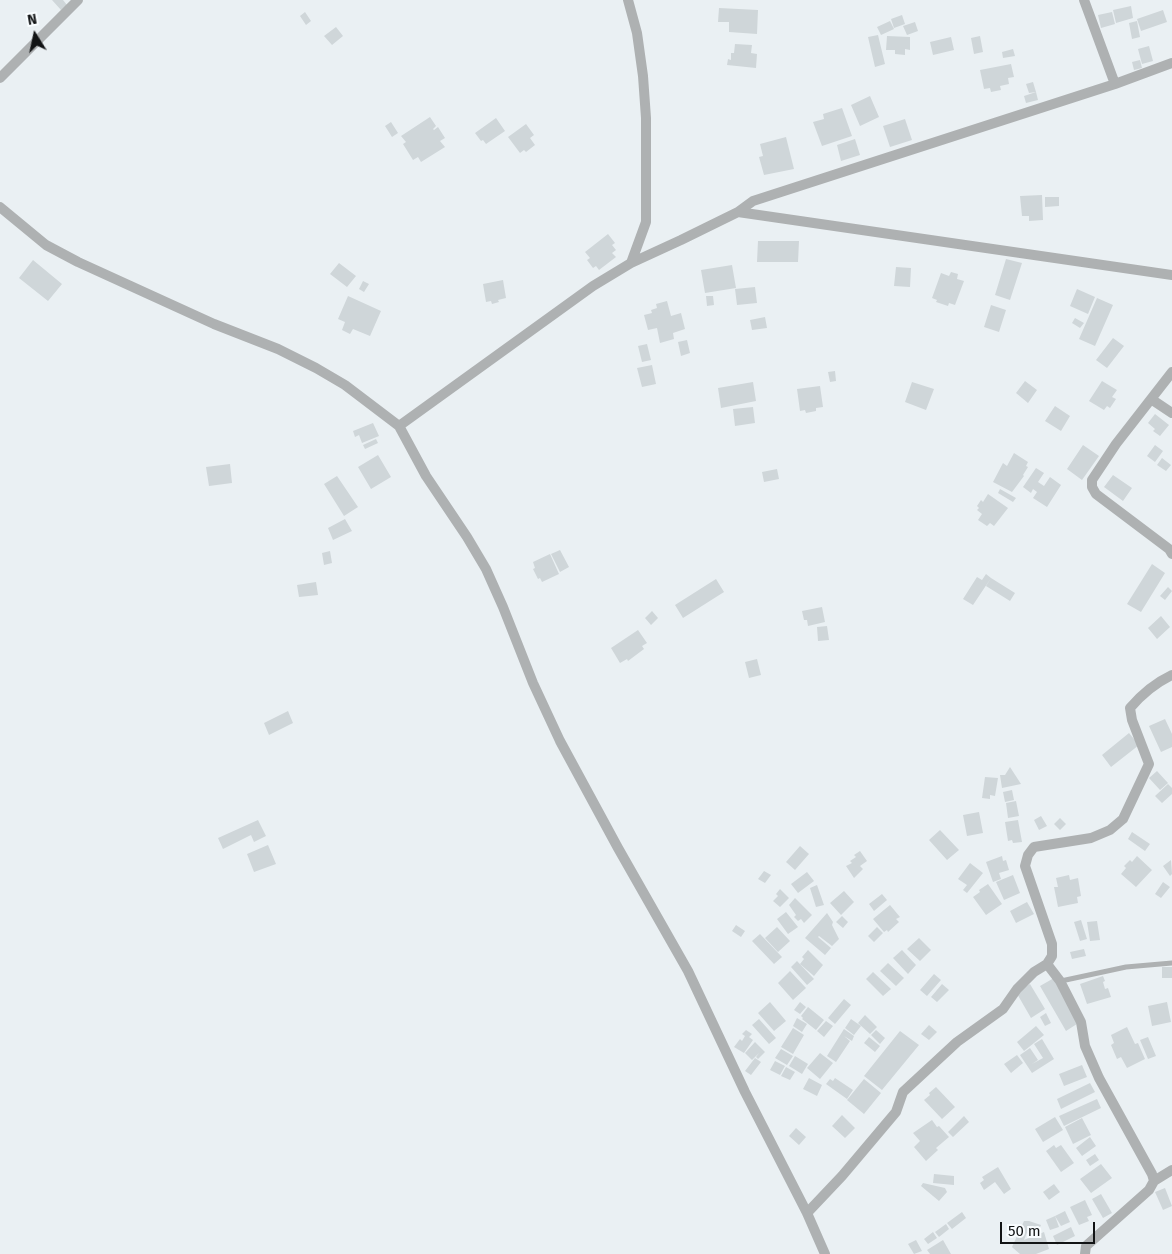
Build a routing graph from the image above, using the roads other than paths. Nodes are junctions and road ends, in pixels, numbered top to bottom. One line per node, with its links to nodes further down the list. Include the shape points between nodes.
1 (78, 0): 5 (street)
2 (628, 0): 9 (street, via 637,33 646,118 646,222)
3 (1084, 0): 6 (street)
4 (1172, 63): 6 (street)
5 (0, 78)
6 (1115, 84): 8 (street, via 753,201)
7 (0, 207): 14 (street, via 46,245 316,368 345,385)
8 (738, 212): 9 (street); 10 (street)
9 (631, 263): 14 (street, via 593,286)
10 (1172, 275)
11 (1172, 372): 12 (street)
12 (1151, 398): 13 (street); 15 (street, via 1092,480 1092,487 1096,494)
13 (1172, 413)
14 (399, 426): 22 (street, via 426,476 486,569 560,741 688,971 745,1092)
15 (1172, 554)
16 (1172, 675): 18 (street, via 1159,681 1130,708 1149,764 1122,819 1110,830 1092,838 1034,847 1028,855 1025,866 1052,944 1052,956)
17 (1172, 963): 19 (lane, via 1126,967)
18 (1047, 964): 19 (street); 22 (street, via 1017,989 1003,1009 957,1042 903,1092 896,1112)
19 (1060, 981): 21 (street, via 1081,1022 1085,1046 1099,1078)
20 (1172, 1170): 21 (street)
21 (1154, 1181): 24 (street, via 1149,1190 1086,1246)
22 (808, 1212): 23 (street)
23 (825, 1254)
24 (1085, 1254)

